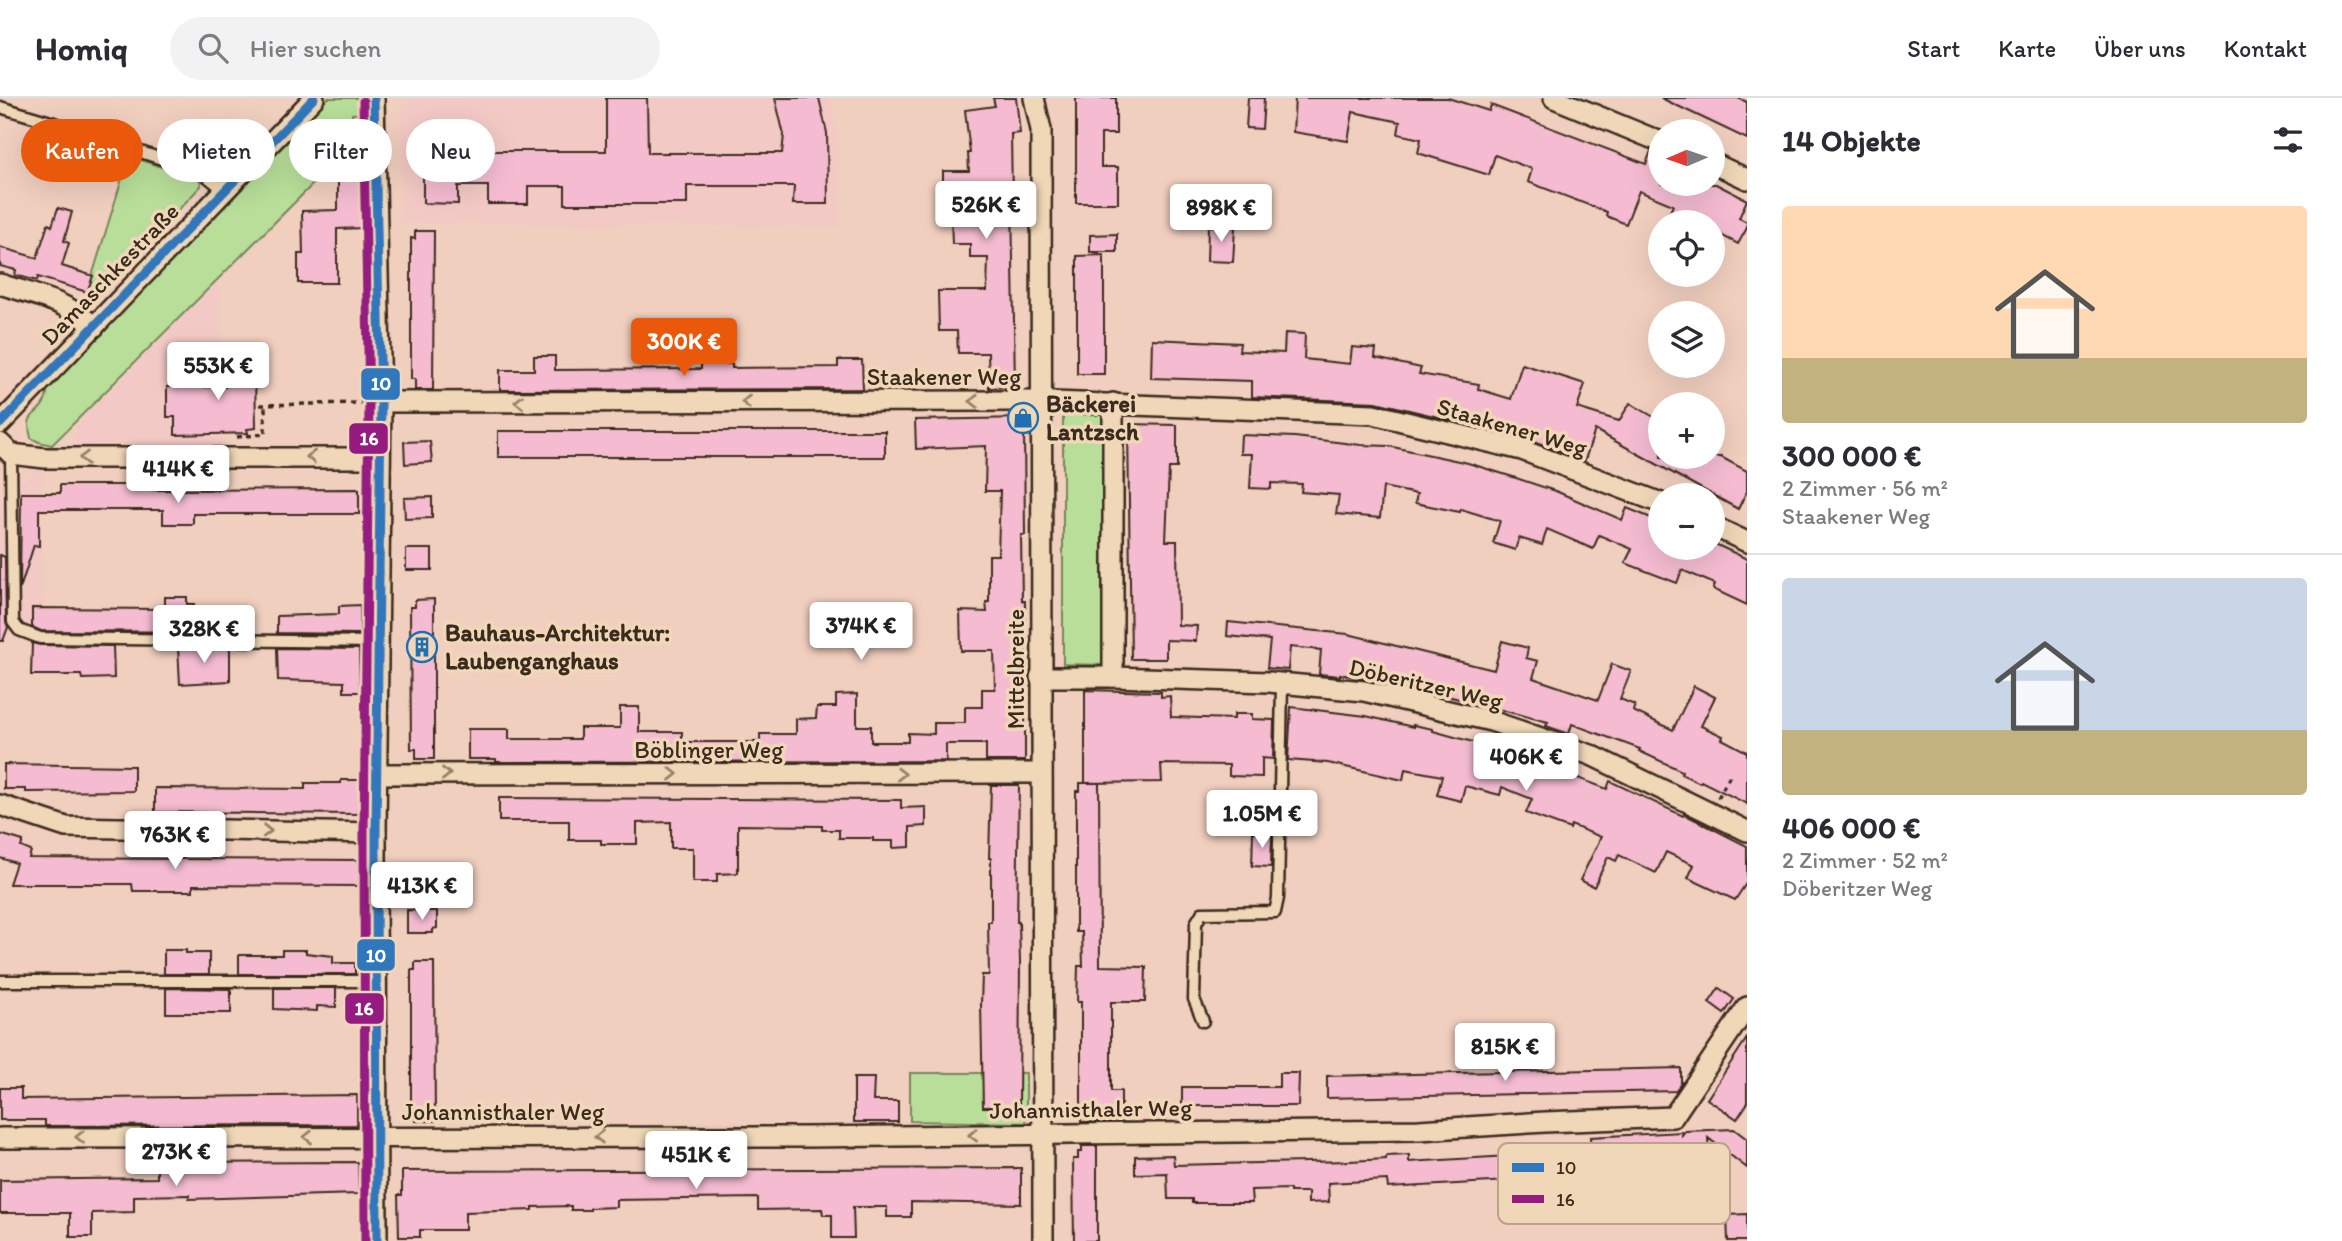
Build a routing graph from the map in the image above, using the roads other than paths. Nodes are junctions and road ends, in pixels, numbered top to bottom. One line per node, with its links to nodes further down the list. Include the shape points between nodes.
1 (314, 98): 9 (street, Damaschkestraße)
2 (1034, 98): 12 (street, Mittelbreite, via 1041,130)
3 (1554, 98): 6 (street)
4 (377, 99): 13 (street)
5 (0, 107): 9 (lane, via 202,173)
6 (1648, 137)
7 (1726, 169): 8 (street)
8 (1747, 179)
9 (224, 190): 11 (street, Damaschkestraße)
10 (0, 284): 11 (street, via 63,304)
11 (94, 327): 15 (street, Damaschkestraße)
12 (1042, 401): 13 (street, Staakener Weg, one-way to 13); 14 (street, Staakener Weg); 22 (street, Mittelbreite)
13 (381, 402): 17 (street)
14 (1113, 403): 18 (street, Staakener Weg, via 1373,414 1522,450); 23 (street)
15 (0, 424)
16 (6, 449): 17 (street, one-way to 16, via 45,458); 21 (lane, via 13,622 19,630 40,638)
17 (379, 458): 21 (street)
18 (1648, 498)
19 (1725, 532): 20 (street)
20 (1747, 542)
21 (378, 642): 26 (street)
22 (1040, 677): 23 (street, Döberitzer Weg); 25 (street, Mittelbreite)
23 (1113, 677): 24 (street, Döberitzer Weg)
24 (1282, 684): 28 (street, Döberitzer Weg, via 1364,691 1491,721 1591,755); 33 (lane, via 1279,898 1275,912 1202,913 1195,923 1194,999)
25 (1041, 773): 26 (street, Böblinger Weg, one-way to 25); 34 (street, Mittelbreite)
26 (377, 774): 29 (street)
27 (0, 806): 29 (street, one-way to 29, via 66,827)
28 (1747, 831)
29 (376, 833): 31 (street)
30 (0, 981): 31 (lane)
31 (375, 981): 35 (street)
32 (1747, 1007): 34 (street, Johannisthaler Weg, via 1673,1117 1419,1130)
33 (1203, 1021)
34 (1042, 1134): 35 (street, Johannisthaler Weg, one-way to 35); 38 (street, Mittelbreite)
35 (376, 1136): 36 (street, Johannisthaler Weg, one-way to 36); 37 (street)
36 (0, 1138)
37 (377, 1241)
38 (1043, 1241)

